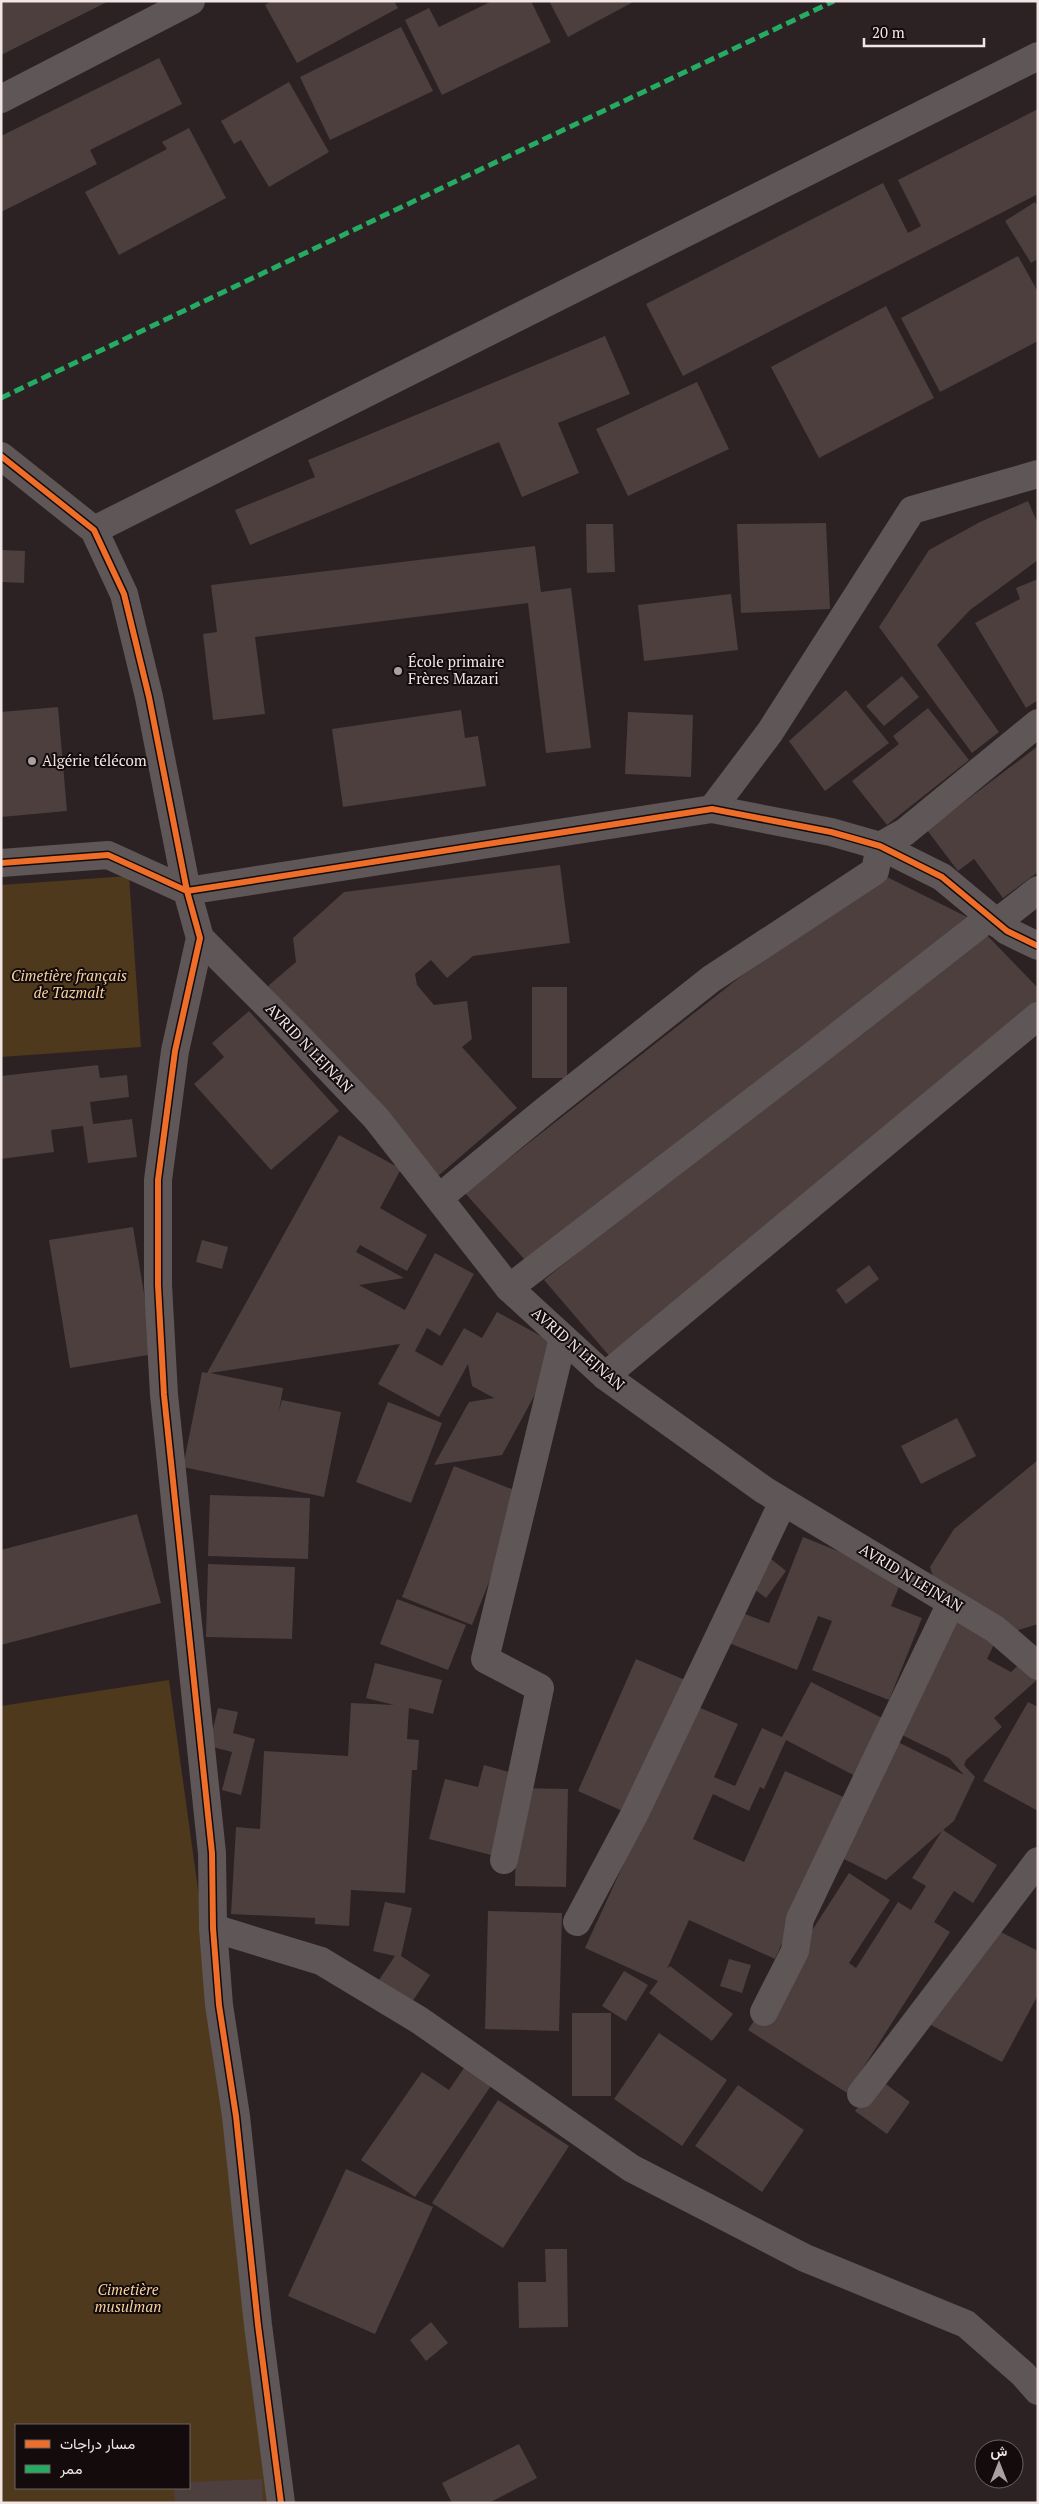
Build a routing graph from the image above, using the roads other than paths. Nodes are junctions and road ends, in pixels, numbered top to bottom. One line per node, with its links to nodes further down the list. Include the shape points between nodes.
1 (191, 1): 3 (street)
2 (1038, 56): 6 (street)
3 (1, 99)
4 (1, 456): 6 (street)
5 (1038, 474): 8 (street, via 912,510 770,732)
6 (94, 530): 12 (street, via 124,594 149,697)
7 (1038, 723): 9 (street, via 905,832)
8 (712, 808): 9 (street, via 831,832); 12 (street)
9 (880, 846): 13 (street, via 942,878); 17 (street, via 875,871 711,979)
10 (1, 863): 12 (street, via 108,855)
11 (1038, 890): 13 (street)
12 (187, 891): 14 (street)
13 (991, 918): 15 (street, via 1007,931); 18 (street)
14 (200, 938): 17 (street, AVRID N LEJNAN, via 376,1118); 27 (street, via 175,1051 158,1180 158,1285 164,1395 212,1853)
15 (1038, 946)
16 (1038, 1016): 20 (street)
17 (440, 1197): 18 (street, AVRID N LEJNAN)
18 (509, 1288): 19 (street, AVRID N LEJNAN)
19 (563, 1338): 20 (street, AVRID N LEJNAN); 24 (street, via 485,1659 540,1688)
20 (605, 1376): 21 (street, AVRID N LEJNAN)
21 (783, 1502): 22 (street, AVRID N LEJNAN); 26 (street, via 635,1813)
22 (951, 1603): 23 (street, AVRID N LEJNAN, via 995,1629); 28 (street, via 800,1919 794,1951)
23 (1038, 1666)
24 (504, 1860)
25 (1038, 1861): 29 (street)
26 (577, 1922)
27 (212, 1928): 30 (street, via 321,1961 419,2020 631,2168 805,2258 966,2324); 31 (street)
28 (764, 2012)
29 (861, 2094)
30 (1038, 2391)
31 (280, 2503)

